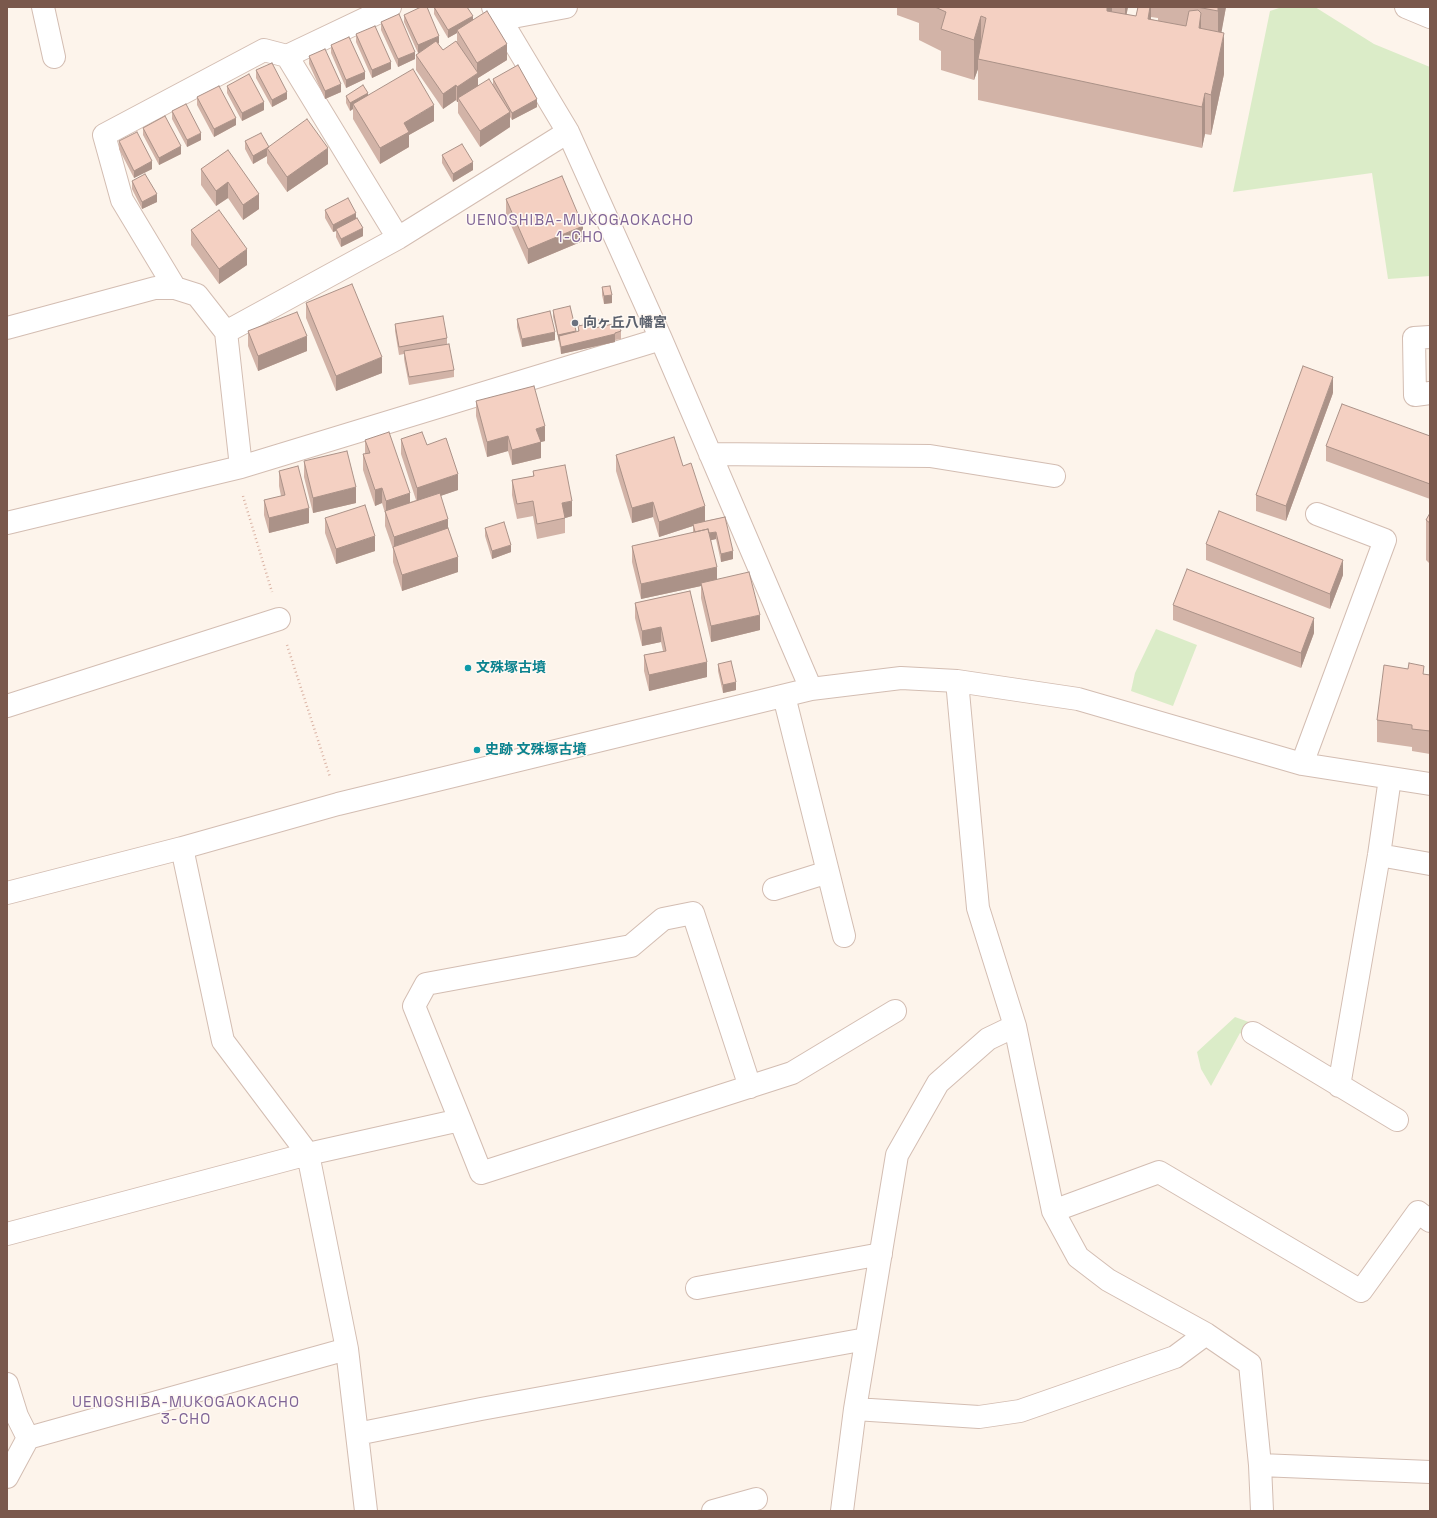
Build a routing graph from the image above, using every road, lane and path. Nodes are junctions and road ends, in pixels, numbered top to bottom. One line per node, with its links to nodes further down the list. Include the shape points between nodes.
1 (43, 7): 8 (street)
2 (390, 7): 7 (street)
3 (566, 7): 5 (street)
4 (1406, 7): 6 (street)
5 (498, 13): 9 (street)
6 (1430, 17)
7 (287, 56): 10 (street); 11 (street, via 264,50 104,135 122,200)
8 (54, 57)
9 (568, 132): 10 (street); 17 (street)
10 (398, 238): 15 (street)
11 (175, 288): 14 (street, via 155,288); 15 (street, via 198,294)
12 (605, 319): 13 (path)
13 (575, 326)
14 (7, 328)
15 (226, 332): 20 (street)
16 (1430, 337): 18 (street, via 1414,338 1415,395)
17 (661, 339): 19 (street); 20 (street)
18 (1430, 393)
19 (710, 454): 21 (street, via 930,456); 26 (street)
20 (241, 467): 23 (street)
21 (1054, 476)
22 (1317, 514): 29 (street, via 1385,540)
23 (7, 523)
24 (279, 619): 28 (street)
25 (957, 681): 26 (street, via 901,678); 29 (street, via 1078,699); 40 (street, via 978,908)
26 (811, 689): 27 (street)
27 (784, 696): 32 (street, via 338,804); 35 (street)
28 (7, 706)
29 (1302, 764): 30 (street)
30 (1390, 778): 31 (street); 33 (street)
31 (1430, 784)
32 (182, 848): 37 (street); 46 (street, via 223,1041)
33 (1379, 855): 34 (street); 42 (street)
34 (1430, 864)
35 (828, 872): 36 (street); 38 (street)
36 (774, 889)
37 (7, 892)
38 (844, 936)
39 (895, 1011): 43 (street, via 792,1073)
40 (1014, 1026): 47 (street); 50 (street, via 988,1039 938,1083 897,1155)
41 (1253, 1033): 42 (street)
42 (1339, 1086): 45 (street)
43 (750, 1087): 44 (street, via 482,1173); 44 (street, via 693,913 663,918 631,946 426,984 414,1006)
44 (460, 1120): 46 (street)
45 (1397, 1120)
46 (308, 1154): 49 (street); 54 (street)
47 (1053, 1211): 48 (street, via 1159,1172 1361,1291 1418,1212); 52 (street, via 1078,1257 1108,1280)
48 (1430, 1221)
49 (7, 1234)
50 (881, 1254): 51 (street); 53 (street)
51 (697, 1288)
52 (1206, 1334): 56 (street, via 1175,1357 1020,1411 978,1417); 59 (street, via 1250,1364)
53 (866, 1339): 56 (street); 57 (street)
54 (347, 1349): 57 (street); 58 (street)
55 (7, 1384): 58 (street, via 17,1416)
56 (855, 1409): 65 (street)
57 (357, 1434): 63 (street)
58 (28, 1438): 61 (street)
59 (1260, 1465): 60 (street); 66 (street)
60 (1430, 1472)
61 (7, 1477)
62 (756, 1499): 64 (street)
63 (366, 1511)
64 (713, 1511)
65 (842, 1511)
66 (1262, 1511)

